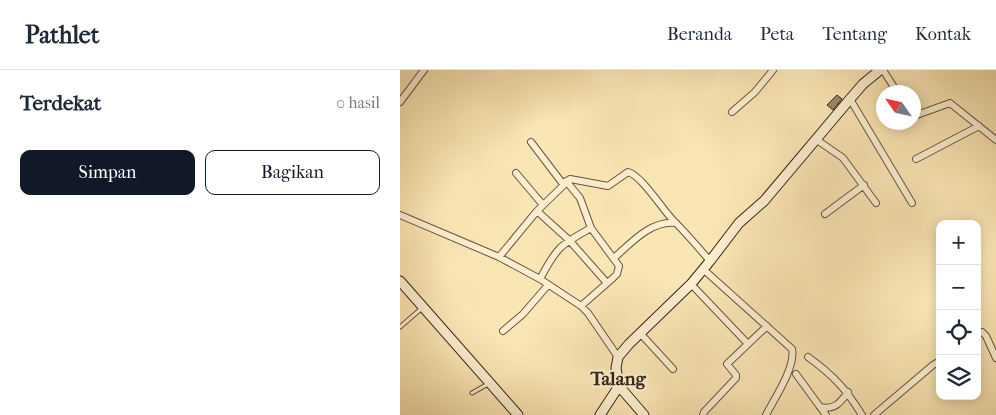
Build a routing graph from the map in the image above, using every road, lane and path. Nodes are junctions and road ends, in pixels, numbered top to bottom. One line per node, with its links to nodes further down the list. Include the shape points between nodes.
1 (424, 70): 6 (street)
2 (773, 70): 7 (street)
3 (878, 71): 4 (street); 5 (street)
4 (890, 85)
5 (850, 99): 11 (street); 18 (street)
6 (400, 102)
7 (732, 112)
8 (921, 113): 9 (street, via 950,103)
9 (979, 126): 10 (street); 13 (street)
10 (996, 139)
11 (817, 140): 16 (street, via 843,158); 28 (street, via 764,201 739,223)
12 (531, 142): 15 (street)
13 (916, 159)
14 (516, 172): 19 (street)
15 (565, 183): 19 (street); 23 (street, via 574,178 608,186 625,173 631,173); 24 (street, via 580,198)
16 (864, 185): 17 (street); 21 (street)
17 (876, 203)
18 (912, 203)
19 (544, 205): 20 (street)
20 (537, 211): 25 (street); 26 (street)
21 (825, 214)
22 (400, 215): 26 (street)
23 (677, 224): 27 (street, via 669,222 653,228); 28 (street)
24 (591, 228): 25 (street); 27 (street)
25 (569, 240): 30 (street, via 556,250); 32 (street)
26 (499, 257): 30 (street)
27 (614, 258): 32 (street, via 619,270)
28 (710, 261): 29 (street)
29 (703, 269): 33 (street); 37 (street)
30 (540, 279): 34 (street)
31 (400, 281): 36 (street)
32 (607, 283): 35 (street)
33 (690, 284): 41 (street); 42 (street)
34 (548, 285): 35 (street); 39 (street)
35 (581, 306): 43 (street, via 596,322)
36 (423, 308): 38 (lane); 49 (street)
37 (767, 326): 42 (street); 58 (street, via 787,343 793,354 789,370)
38 (400, 328)
39 (503, 332)
40 (981, 332): 45 (street)
41 (640, 334): 43 (street); 47 (street)
42 (748, 344): 57 (street, via 727,364 736,378)
43 (618, 357): 50 (street)
44 (808, 357): 51 (street)
45 (996, 358)
46 (936, 363): 61 (street)
47 (673, 369)
48 (796, 374): 53 (street)
49 (491, 383): 52 (lane); 54 (street)
50 (619, 386): 55 (street); 56 (street)
51 (848, 392): 53 (street, via 834,407); 60 (street)
52 (472, 394)
53 (820, 407): 59 (street)
54 (518, 415)
55 (600, 415)
56 (644, 415)
57 (703, 415)
58 (766, 415)
59 (826, 415)
60 (862, 415)
61 (874, 415)

